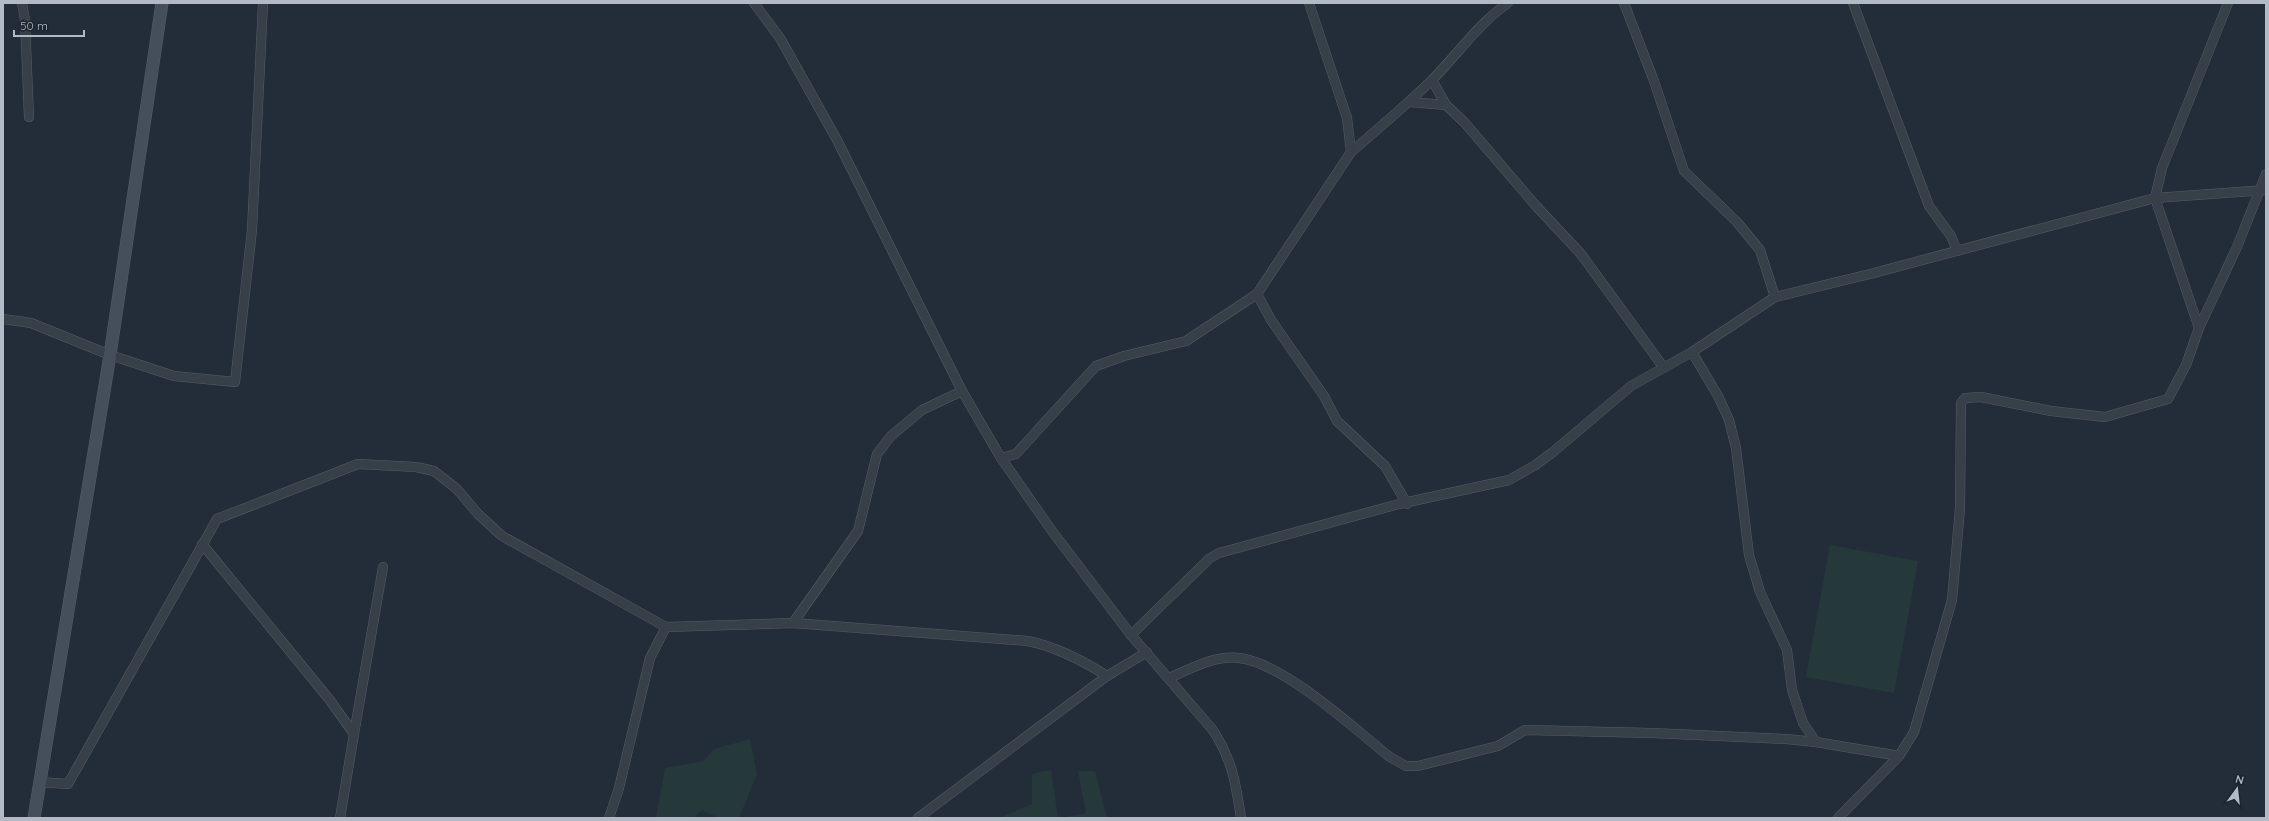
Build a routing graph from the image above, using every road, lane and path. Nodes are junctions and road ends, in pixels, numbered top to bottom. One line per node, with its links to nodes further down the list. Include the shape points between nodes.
1 (22, 3): 13 (street)
2 (162, 3): 24 (street)
3 (263, 3): 24 (street, via 252,230 235,382 174,376)
4 (754, 3): 26 (street, via 780,38 837,140)
5 (1309, 3): 14 (street, via 1347,118)
6 (1508, 3): 10 (street, via 1489,17)
7 (1624, 3): 20 (street, via 1654,81 1684,171 1737,222 1760,250)
8 (1853, 3): 18 (street, via 1929,206 1951,236)
9 (2228, 3): 17 (street, via 2162,168)
10 (1432, 80): 11 (street); 12 (street)
11 (1409, 102): 12 (street); 14 (street)
12 (1446, 105): 25 (street, via 1581,254)
13 (29, 117)
14 (1351, 152): 19 (street)
15 (2266, 174): 16 (street)
16 (2263, 190): 17 (street); 22 (street)
17 (2156, 198): 18 (street); 22 (street)
18 (1957, 251): 20 (street)
19 (1257, 294): 27 (street, via 1186,341 1124,356 1096,366 1016,454); 28 (street, via 1271,320 1324,396 1337,422 1385,466)
20 (1775, 297): 23 (street)
21 (3, 319): 24 (street, via 31,323)
22 (2199, 328): 39 (street, via 2186,365 2168,399 2106,417 1981,397 1964,398 1960,417 1960,508 1952,600 1914,732)
23 (1692, 352): 25 (street); 38 (street, via 1729,420 1736,448 1749,555 1760,592 1787,650 1792,690 1803,723)
24 (110, 355): 40 (street)
25 (1664, 368): 28 (street, via 1631,386 1553,452 1509,480)
26 (962, 391): 27 (street); 31 (street, via 922,410 891,436 877,454 858,531)
27 (1001, 458): 33 (street, via 1052,531)
28 (1407, 504): 33 (street, via 1219,553 1210,558)
29 (202, 544): 32 (street, via 217,519 343,469 358,464 426,468 434,471 456,489 482,518 509,541); 37 (street, via 329,699); 40 (street, via 68,784)
30 (383, 567): 37 (street)
31 (793, 623): 32 (street); 35 (street, via 1028,641 1082,660)
32 (666, 627): 44 (street, via 650,658 619,788)
33 (1131, 635): 34 (street)
34 (1147, 652): 35 (street); 36 (street)
35 (1107, 676): 41 (street)
36 (1169, 678): 38 (street, via 1197,666 1227,658 1253,661 1296,683 1390,757 1406,766 1418,766 1498,746 1525,730 1652,733); 45 (street, via 1222,744 1234,774)
37 (354, 734): 43 (street)
38 (1816, 742): 39 (street)
39 (1899, 756): 46 (street)
40 (39, 782): 42 (street)
41 (922, 817)
42 (34, 818)
43 (340, 818)
44 (609, 818)
45 (1241, 818)
46 (1838, 818)

